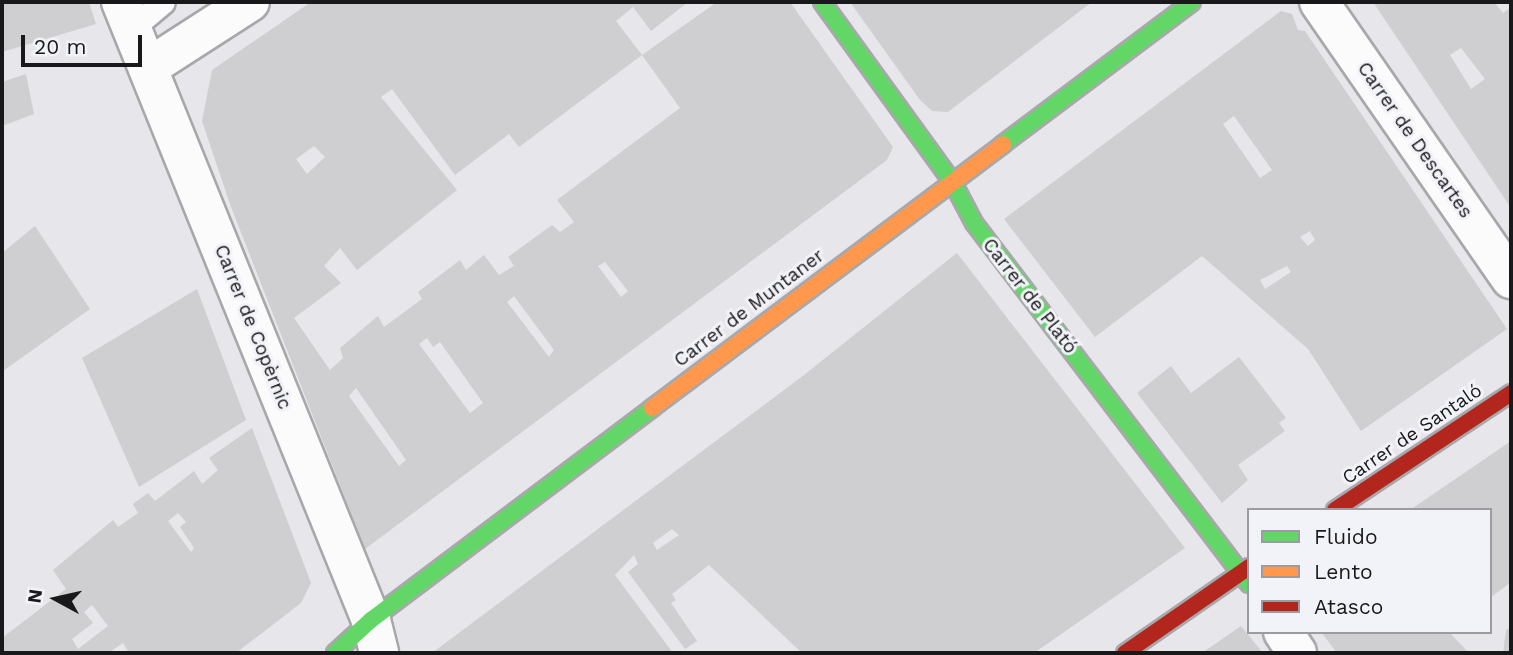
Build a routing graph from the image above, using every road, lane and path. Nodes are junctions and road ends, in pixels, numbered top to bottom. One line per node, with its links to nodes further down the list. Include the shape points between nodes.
1 (163, 2): 6 (lane)
2 (250, 2): 7 (street)
3 (822, 2): 8 (street, Carrer de Plató)
4 (1192, 2): 8 (street, Carrer de Muntaner)
5 (1319, 2): 9 (street, Carrer de Descartes)
6 (127, 15): 7 (street, Carrer de Copèrnic)
7 (149, 67): 14 (street, Carrer de Copèrnic)
8 (953, 183): 12 (street, Carrer de Plató, via 974,223); 14 (street, Carrer de Muntaner)
9 (1511, 279)
10 (1511, 393): 11 (street, Carrer de Santaló)
11 (1338, 508)
12 (1246, 574): 16 (street)
13 (1284, 634): 17 (street)
14 (375, 637): 15 (street, Carrer de Muntaner)
15 (334, 653)
16 (1125, 653)
17 (1297, 653)

